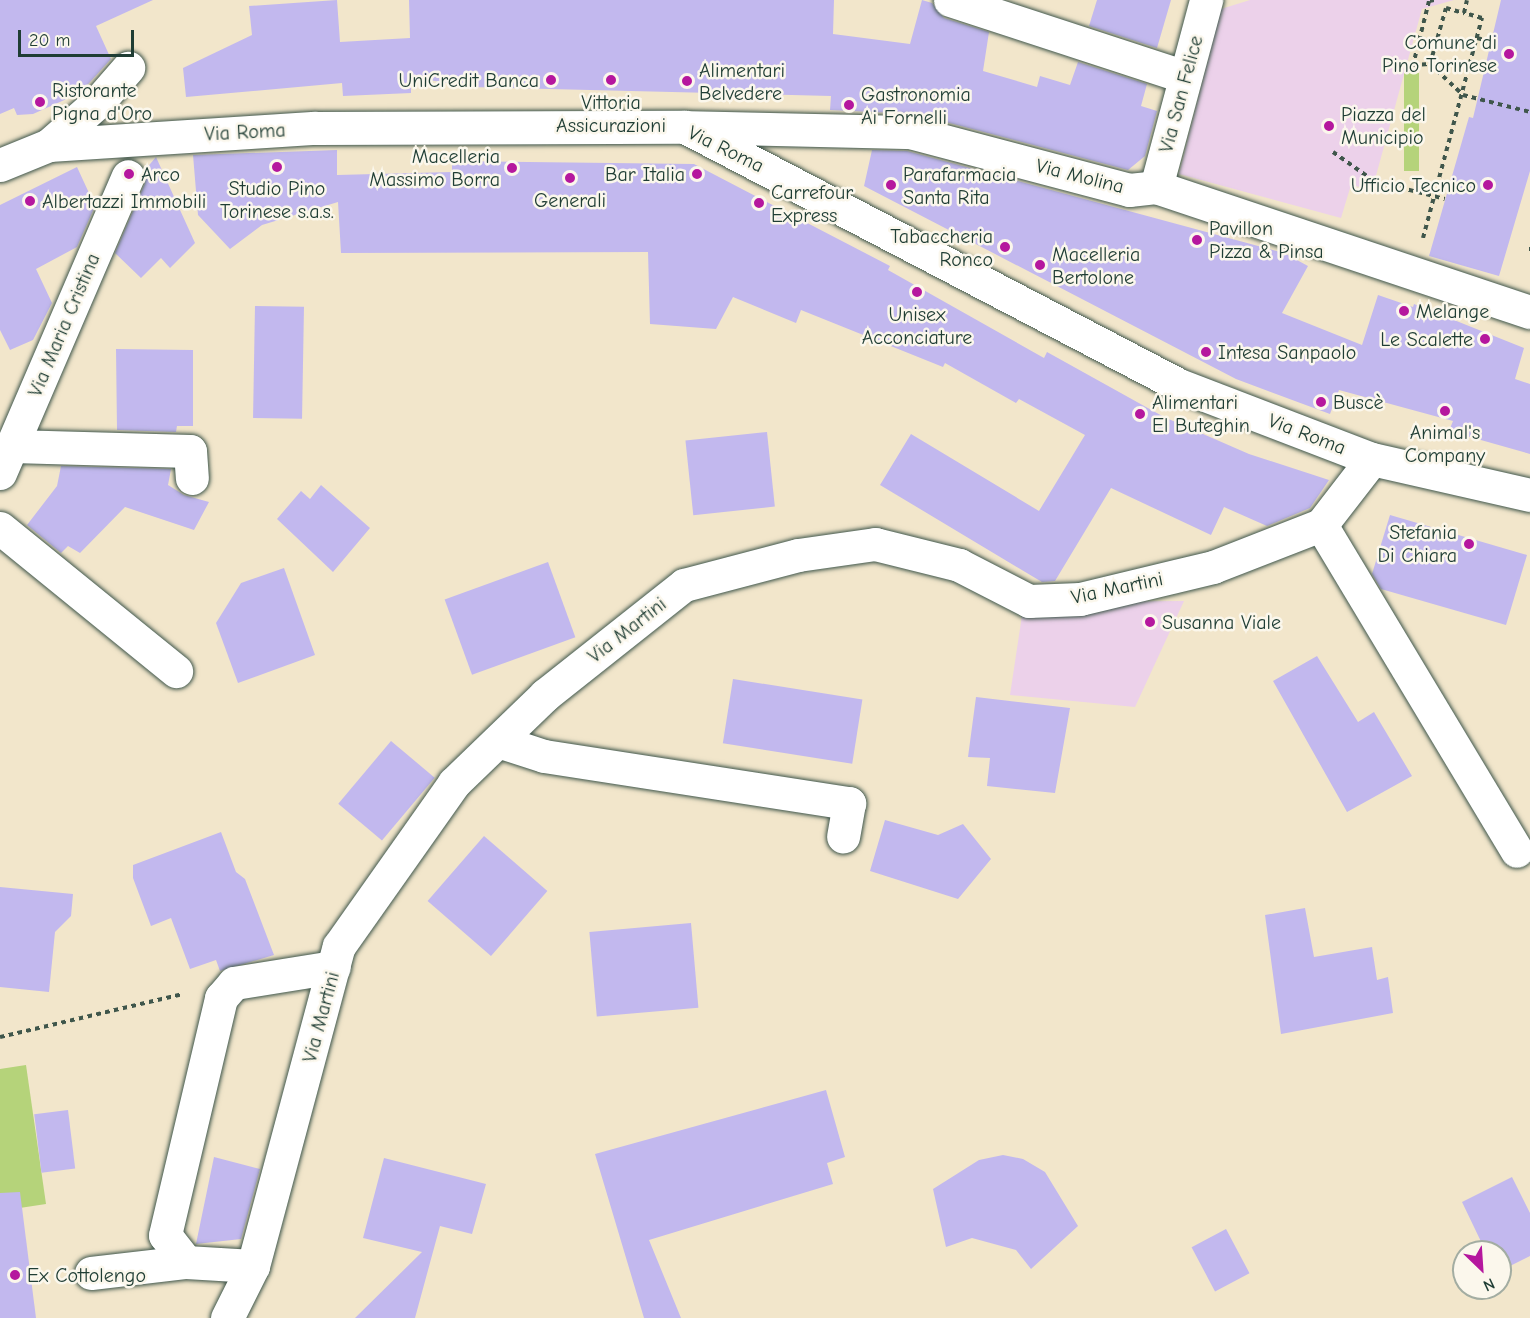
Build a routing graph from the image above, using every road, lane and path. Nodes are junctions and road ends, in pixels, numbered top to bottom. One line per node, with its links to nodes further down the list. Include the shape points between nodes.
1 (950, 0): 10 (street)
2 (1206, 0): 10 (street, Via San Felice)
3 (1434, 0): 8 (path, via 1430,2 1413,65)
4 (1467, 0): 5 (path)
5 (1464, 13): 6 (path, via 1482,18); 8 (path, via 1446,8)
6 (1477, 38): 7 (path); 11 (path)
7 (1492, 42)
8 (1430, 64): 11 (path)
9 (128, 68): 14 (street, via 100,100)
10 (1185, 77): 18 (street, Via San Felice)
11 (1463, 95): 12 (path); 19 (path)
12 (1530, 112)
13 (685, 127): 16 (street, Via Roma, via 315,128); 18 (street, Via Molina, via 910,132 1129,190); 24 (street, Via Roma, via 1179,385)
14 (50, 145): 16 (street, Via Roma); 17 (street, Via Roma)
15 (1334, 152): 19 (path, via 1374,181)
16 (129, 162): 23 (street, Via Maria Cristina)
17 (0, 165)
18 (1156, 187): 22 (street, Via Molina, via 1222,201)
19 (1435, 196): 20 (path); 21 (path)
20 (1445, 199)
21 (1422, 242)
22 (1530, 312)
23 (6, 459): 25 (street, via 190,451)
24 (1371, 459): 26 (street, Via Roma); 27 (street)
25 (192, 478)
26 (1530, 495)
27 (1322, 525): 30 (street, Via Martini, via 1213,567 1080,599 1029,601 959,565 875,544 798,555 684,585 545,696); 32 (street)
28 (0, 528): 29 (street)
29 (176, 671)
30 (498, 741): 31 (street, via 544,756 849,802); 33 (street, Via Martini, via 454,783 339,946)
31 (843, 836)
32 (1517, 851)
33 (334, 967): 34 (street); 37 (street, Via Martini)
34 (234, 983): 35 (path); 36 (street, via 221,998 165,1235)
35 (0, 1037)
36 (186, 1262): 37 (street); 38 (street)
37 (253, 1266): 39 (street, Via Martini)
38 (91, 1273)
39 (227, 1318)

